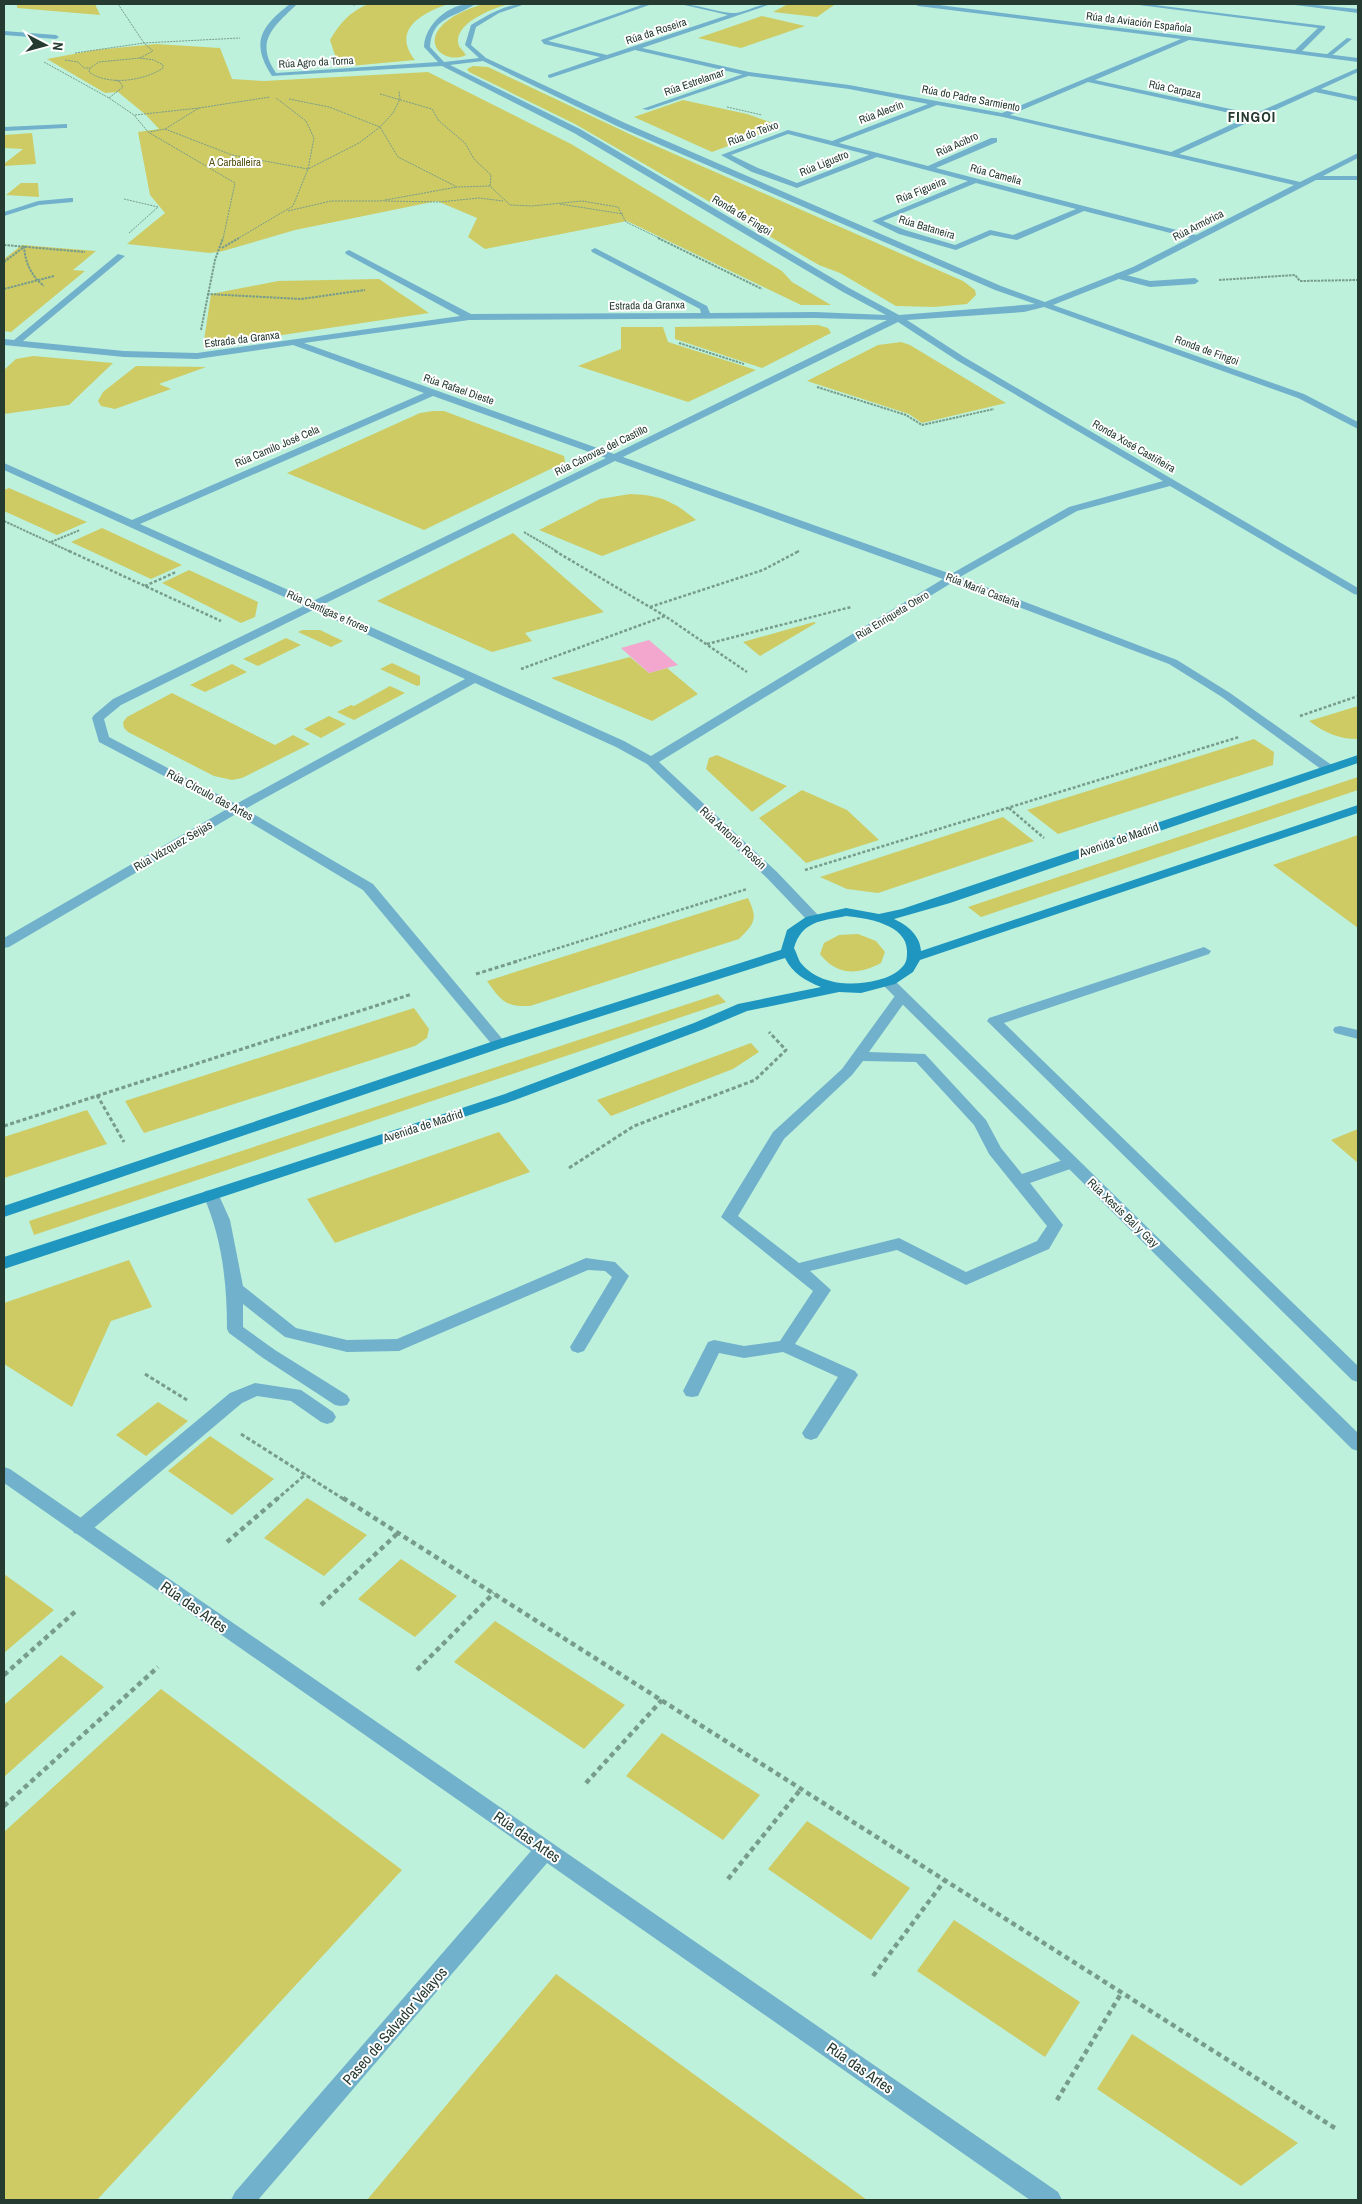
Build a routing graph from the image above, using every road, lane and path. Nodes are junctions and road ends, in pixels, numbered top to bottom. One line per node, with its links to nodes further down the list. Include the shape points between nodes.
1 (118, 4): 21 (path)
2 (283, 4): 3 (street, Rúa Agro da Torna)
3 (294, 4): 32 (street, Rúa Agro da Torna, via 275,19 264,37 263,57 274,75)
4 (359, 4): 13 (path)
5 (472, 4): 32 (street, Ronda de Fingoi, via 439,19 426,38 427,47)
6 (522, 4): 29 (street, Ronda de Fingoi, via 497,12 473,26 468,45)
7 (649, 4): 27 (street, via 544,40)
8 (682, 4): 15 (street)
9 (768, 4): 15 (street, Rúa da Roseira)
10 (918, 4): 19 (street, Rúa da Aviación Española)
11 (1134, 4): 23 (street, via 1323,28)
12 (1290, 4): 14 (street)
13 (353, 5)
14 (1358, 11)
15 (735, 15): 22 (street, Rúa da Roseira)
16 (4, 33): 17 (street)
17 (56, 37)
18 (248, 38): 21 (path)
19 (1188, 38): 23 (street, Rúa da Aviación Española); 38 (street)
20 (1348, 39): 25 (street)
21 (144, 43): 24 (path); 28 (path, via 154,51)
22 (635, 48): 27 (street, Rúa da Roseira); 35 (street, Rúa do Padre Sarmiento)
23 (1297, 52): 25 (street, Rúa da Aviación Española)
24 (75, 53)
25 (1328, 56): 31 (street, Rúa da Aviación Española)
26 (48, 57): 43 (path, via 40,59)
27 (608, 57): 36 (street, Rúa da Roseira)
28 (140, 58): 33 (path, via 99,62); 37 (path, via 160,62 163,68 144,77)
29 (484, 59): 32 (street); 100 (street, Ronda de Fingoi, via 631,128)
30 (65, 60): 33 (path)
31 (1358, 60)
32 (443, 64): 104 (street, Ronda de Fingoi, via 577,131)
33 (90, 68): 37 (path, via 88,72 91,75)
34 (1358, 70): 40 (street)
35 (749, 74): 42 (street, Rúa Estrelamar); 46 (street, Rúa do Padre Sarmiento)
36 (550, 76)
37 (112, 79): 43 (path, via 123,87)
38 (1087, 80): 48 (street); 50 (street, Rúa Carpaza)
39 (398, 87): 44 (path)
40 (1316, 90): 45 (street); 50 (street)
41 (372, 92): 44 (path)
42 (683, 96): 47 (street, Rúa Estrelamar); 56 (path, via 764,116 786,125)
43 (109, 98): 49 (path)
44 (400, 99): 52 (path); 69 (path, via 432,109 439,121 465,142 474,159 491,175)
45 (1358, 99)
46 (938, 102): 48 (street, Rúa do Padre Sarmiento); 58 (street, Rúa Alecrín)
47 (646, 109)
48 (1003, 115): 60 (street, Rúa do Padre Sarmiento)
49 (134, 116): 54 (path, via 199,108); 55 (path)
50 (1257, 117): 60 (street)
51 (64, 126): 53 (street)
52 (380, 127): 64 (path, via 359,144); 64 (path, via 329,107 274,97 306,122 314,138); 70 (path, via 398,157)
53 (4, 129)
54 (165, 130): 55 (path); 64 (path, via 232,155)
55 (148, 132): 84 (path, via 235,183)
56 (788, 132): 58 (street, Rúa Camelia); 59 (street, Rúa do Teixo)
57 (994, 140): 63 (street, Rúa Acibro)
58 (833, 143): 61 (street, Rúa Camelia)
59 (725, 154): 61 (street, Rúa Ligustro, via 797,186)
60 (1172, 154): 68 (street, Rúa do Padre Sarmiento)
61 (876, 155): 63 (street, Rúa Camelia)
62 (1358, 155): 65 (street, Rúa Armórica)
63 (930, 168): 67 (street, Rúa Camelia)
64 (308, 169): 77 (path, via 293,206)
65 (1314, 177): 66 (street); 68 (street, Rúa Armórica)
66 (1358, 178)
67 (976, 180): 76 (street, Rúa Camelia); 80 (street, Rúa Figueira)
68 (1300, 184): 81 (street, Rúa Armórica)
69 (490, 186): 70 (path); 74 (path)
70 (457, 187): 73 (path)
71 (124, 199): 87 (path, via 158,207)
72 (70, 200): 78 (street, via 38,203)
73 (380, 200): 74 (path, via 439,202 479,198); 77 (path, via 331,201)
74 (505, 201): 75 (path, via 532,206)
75 (555, 203): 79 (path); 79 (path, via 599,202 618,207)
76 (1084, 208): 80 (street, Rúa Bataneira, via 1014,238 990,232 956,248 902,232); 81 (street, Rúa Camelia)
77 (284, 211): 84 (path)
78 (4, 214)
79 (623, 214): 98 (path, via 626,222)
80 (876, 220)
81 (1199, 238): 91 (street, Rúa Armórica)
82 (4, 244): 83 (path)
83 (24, 246): 87 (path); 89 (path); 94 (path, via 24,258)
84 (221, 248): 99 (path)
85 (595, 250): 101 (street, Estrada da Granxa, via 704,308)
86 (349, 252): 95 (street, Estrada da Granxa)
87 (106, 253): 88 (path)
88 (120, 256): 106 (street, Estrada da Granxa)
89 (4, 262)
90 (55, 276): 94 (path)
91 (1118, 276): 93 (street, via 1150,284); 100 (street, Rúa Armórica)
92 (1358, 280): 93 (path, via 1300,282 1295,275)
93 (1195, 281)
94 (37, 282): 96 (path); 97 (path)
95 (407, 284): 99 (path, via 301,299); 103 (street, Estrada da Granxa)
96 (4, 289)
97 (50, 290)
98 (765, 290)
99 (207, 294): 105 (path)
100 (1044, 305): 104 (street, Ronda de Fingoi); 112 (street, Ronda de Fingoi, via 1301,396)
101 (706, 315): 102 (street, Estrada da Granxa); 104 (street, Estrada da Granxa)
102 (670, 316): 103 (street, Estrada da Granxa); 108 (path, via 671,340)
103 (469, 317): 107 (street, Estrada da Granxa)
104 (898, 318): 113 (street, Rúa Cánovas del Castillo); 115 (street, Ronda Xosé Castiñeira, via 961,359)
105 (200, 331)
106 (7, 343): 107 (street, Estrada da Granxa, via 124,354 197,356)
107 (296, 344): 110 (street, Rúa Rafael Dieste)
108 (744, 364)
109 (808, 384): 111 (path, via 906,416 922,425)
110 (432, 393): 113 (street, Rúa Rafael Dieste); 117 (street, Rúa Camilo José Cela)
111 (994, 409)
112 (1358, 426)
113 (614, 457): 123 (street, Rúa María Castaña); 127 (street, Rúa Cánovas del Castillo)
114 (4, 466): 117 (street, Rúa Cantigas e frores)
115 (1172, 482): 123 (street, Rúa Enriqueta Otero, via 1073,509); 125 (street, Ronda Xosé Castiñeira)
116 (4, 521): 120 (path)
117 (133, 522): 127 (street, Rúa Cantigas e frores)
118 (517, 527): 128 (path)
119 (82, 529): 120 (path)
120 (50, 542): 124 (path)
121 (800, 550): 128 (path, via 763,570)
122 (181, 570): 124 (path)
123 (952, 578): 139 (street, Rúa Enriqueta Otero); 140 (street, Rúa María Castaña, via 1173,662)
124 (144, 586): 130 (path)
125 (1358, 592)
126 (856, 605): 131 (path)
127 (315, 606): 130 (street, Rúa Círculo das Artes); 134 (street, Rúa Cantigas e frores)
128 (650, 607): 129 (path)
129 (665, 616): 131 (path); 132 (path)
130 (253, 636): 142 (street, Rúa Círculo das Artes, via 117,702 98,718 103,739)
131 (706, 644): 133 (path)
132 (518, 670)
133 (748, 672)
134 (475, 678): 139 (street, Rúa Cantigas e frores); 142 (street, Rúa Vázquez Seijas)
135 (1358, 696): 136 (path)
136 (1295, 718)
137 (1242, 736): 141 (path)
138 (1358, 759): 140 (street, Avenida de Madrid)
139 (651, 761): 147 (street, Rúa Antonio Rosón)
140 (1329, 768): 148 (street, Avenida de Madrid, via 945,900)
141 (1008, 808): 144 (path); 145 (path)
142 (236, 809): 149 (street, Rúa Vázquez Seijas); 161 (street, Rúa Círculo das Artes, via 368,887)
143 (1358, 809): 152 (street)
144 (1048, 842)
145 (803, 871)
146 (749, 888): 153 (path)
147 (813, 918): 148 (street, via 846,912); 151 (street, via 791,933)
148 (880, 918): 152 (street, via 908,935 914,946)
149 (4, 944)
150 (1204, 951): 177 (street, via 994,1021)
151 (786, 953): 155 (street, via 804,975); 161 (street)
152 (914, 958): 154 (street, via 910,968)
153 (471, 976)
154 (888, 982): 155 (street, via 873,987); 157 (street, Rúa Xesús Bal y Gay)
155 (840, 988): 169 (street, Avenida de Madrid, via 743,1007 510,1097)
156 (412, 994): 163 (path)
157 (902, 996): 162 (street); 166 (street, Rúa Xesús Bal y Gay)
158 (1340, 1030): 160 (street)
159 (769, 1032): 167 (path, via 786,1050 755,1080 634,1126)
160 (1358, 1035)
161 (499, 1044): 170 (street)
162 (858, 1056): 168 (street, via 920,1057 981,1123 994,1150); 172 (street, via 847,1072 778,1136 728,1217)
163 (98, 1095): 164 (path); 165 (path)
164 (4, 1126)
165 (124, 1143)
166 (1071, 1163): 168 (street); 183 (street, Rúa Xesús Bal y Gay)
167 (569, 1168)
168 (1020, 1182): 172 (street, via 1054,1225 1043,1245 966,1279 900,1244)
169 (210, 1195): 171 (street, Avenida de Madrid); 173 (street, via 222,1220)
170 (4, 1212)
171 (4, 1262)
172 (796, 1270): 175 (street, via 823,1290)
173 (235, 1289): 174 (street, via 291,1333 347,1346 399,1345 586,1264 609,1266 621,1276); 179 (street, via 235,1329)
174 (578, 1346)
175 (785, 1346): 178 (street, via 744,1352 714,1346); 182 (street, via 849,1375)
176 (145, 1374): 180 (path)
177 (1358, 1376)
178 (692, 1391)
179 (341, 1400)
180 (214, 1417): 181 (street, via 236,1398 255,1389 295,1395); 185 (path); 186 (street)
181 (327, 1417)
182 (811, 1433)
183 (1358, 1444)
184 (4, 1474): 186 (street, Rúa das Artes)
185 (306, 1474): 187 (path); 188 (path)
186 (81, 1528): 199 (street, Rúa das Artes)
187 (398, 1533): 189 (path); 190 (path)
188 (227, 1542)
189 (494, 1593): 193 (path); 195 (path)
190 (321, 1605)
191 (77, 1610): 194 (path)
192 (158, 1667): 198 (path)
193 (417, 1670)
194 (4, 1675)
195 (662, 1700): 196 (path); 197 (path)
196 (586, 1783)
197 (801, 1788): 200 (path); 201 (path)
198 (4, 1806)
199 (545, 1850): 206 (street, Paseo de Salvador Velayos); 207 (street, Rúa das Artes)
200 (728, 1879)
201 (945, 1880): 202 (path); 203 (path)
202 (873, 1976)
203 (1122, 1992): 204 (path); 205 (path)
204 (1057, 2100)
205 (1338, 2130)
206 (243, 2200)
207 (1050, 2200)

